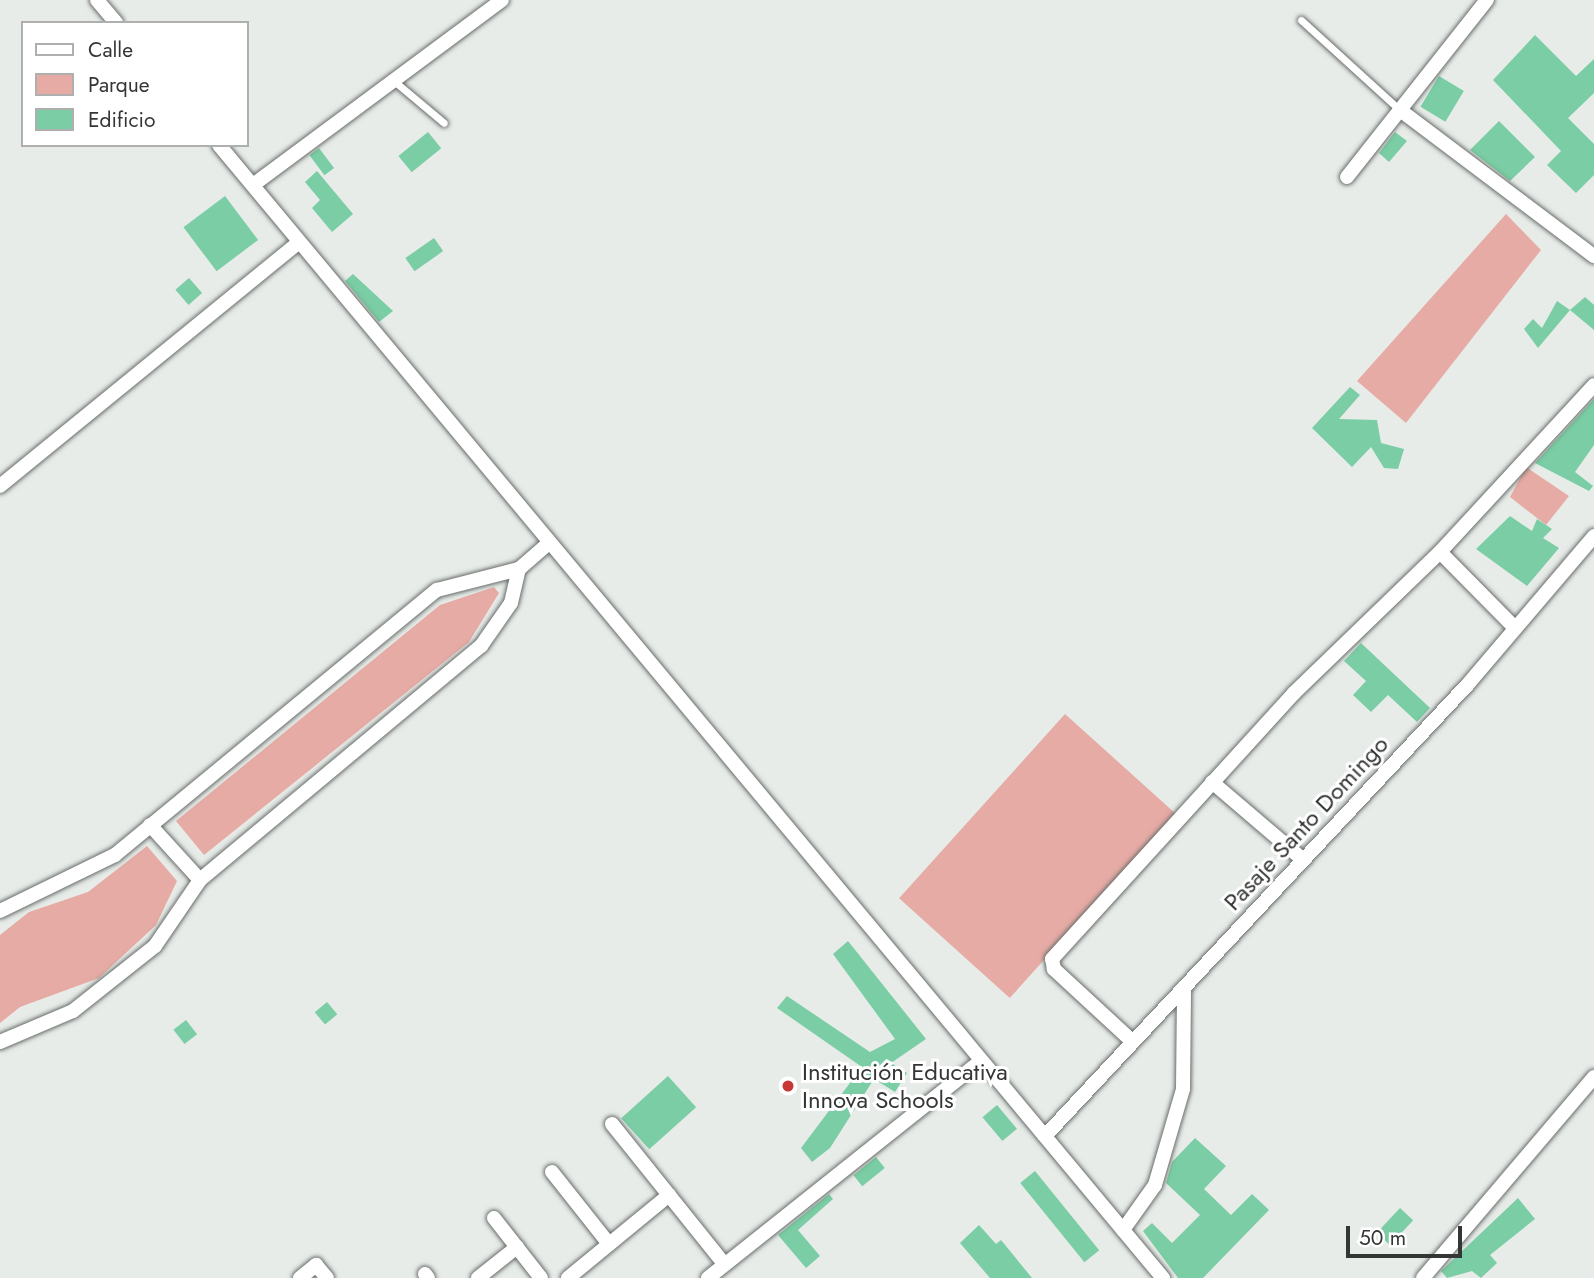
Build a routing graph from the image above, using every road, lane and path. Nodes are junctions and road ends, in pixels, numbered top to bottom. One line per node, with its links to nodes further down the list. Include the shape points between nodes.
1 (97, 0): 5 (street)
2 (502, 0): 6 (street)
3 (1487, 0): 7 (street)
4 (1301, 20): 7 (lane)
5 (114, 21)
6 (394, 81): 8 (lane); 11 (street)
7 (1400, 110): 10 (street); 13 (street)
8 (444, 123)
9 (221, 147): 11 (street)
10 (1346, 177)
11 (253, 185): 12 (street)
12 (299, 242): 15 (street); 17 (street)
13 (1594, 256)
14 (1594, 385): 18 (street)
15 (0, 485)
16 (1594, 536): 20 (street, Pasaje Santo Domingo)
17 (549, 543): 19 (street); 29 (street)
18 (1440, 552): 20 (street); 21 (street)
19 (519, 569): 22 (street, via 437,590); 24 (street, via 511,603 481,646)
20 (1514, 626): 23 (street, Pasaje Santo Domingo)
21 (1212, 782): 23 (street); 28 (street, via 1052,959 1054,969)
22 (150, 825): 24 (street); 25 (street, via 90,871 35,890)
23 (1302, 859): 26 (street, Pasaje Santo Domingo)
24 (200, 880): 27 (street, via 155,946 98,995)
25 (0, 911)
26 (1184, 987): 28 (street, Pasaje Santo Domingo); 36 (street, via 1183,1089 1155,1185)
27 (0, 1042)
28 (1133, 1042): 32 (street, Pasaje Santo Domingo)
29 (981, 1061): 32 (street); 39 (street)
30 (1594, 1077): 47 (street)
31 (612, 1124): 34 (street)
32 (1045, 1136): 36 (street)
33 (552, 1172): 37 (street)
34 (669, 1195): 37 (street); 39 (street)
35 (494, 1218): 38 (street)
36 (1123, 1230): 46 (street)
37 (609, 1244): 44 (street)
38 (517, 1247): 42 (street); 43 (street)
39 (724, 1264): 45 (street)
40 (300, 1278): 41 (street, via 316,1265)
41 (327, 1278)
42 (478, 1278)
43 (541, 1278)
44 (568, 1278)
45 (708, 1278)
46 (1163, 1278)
47 (1423, 1278)

